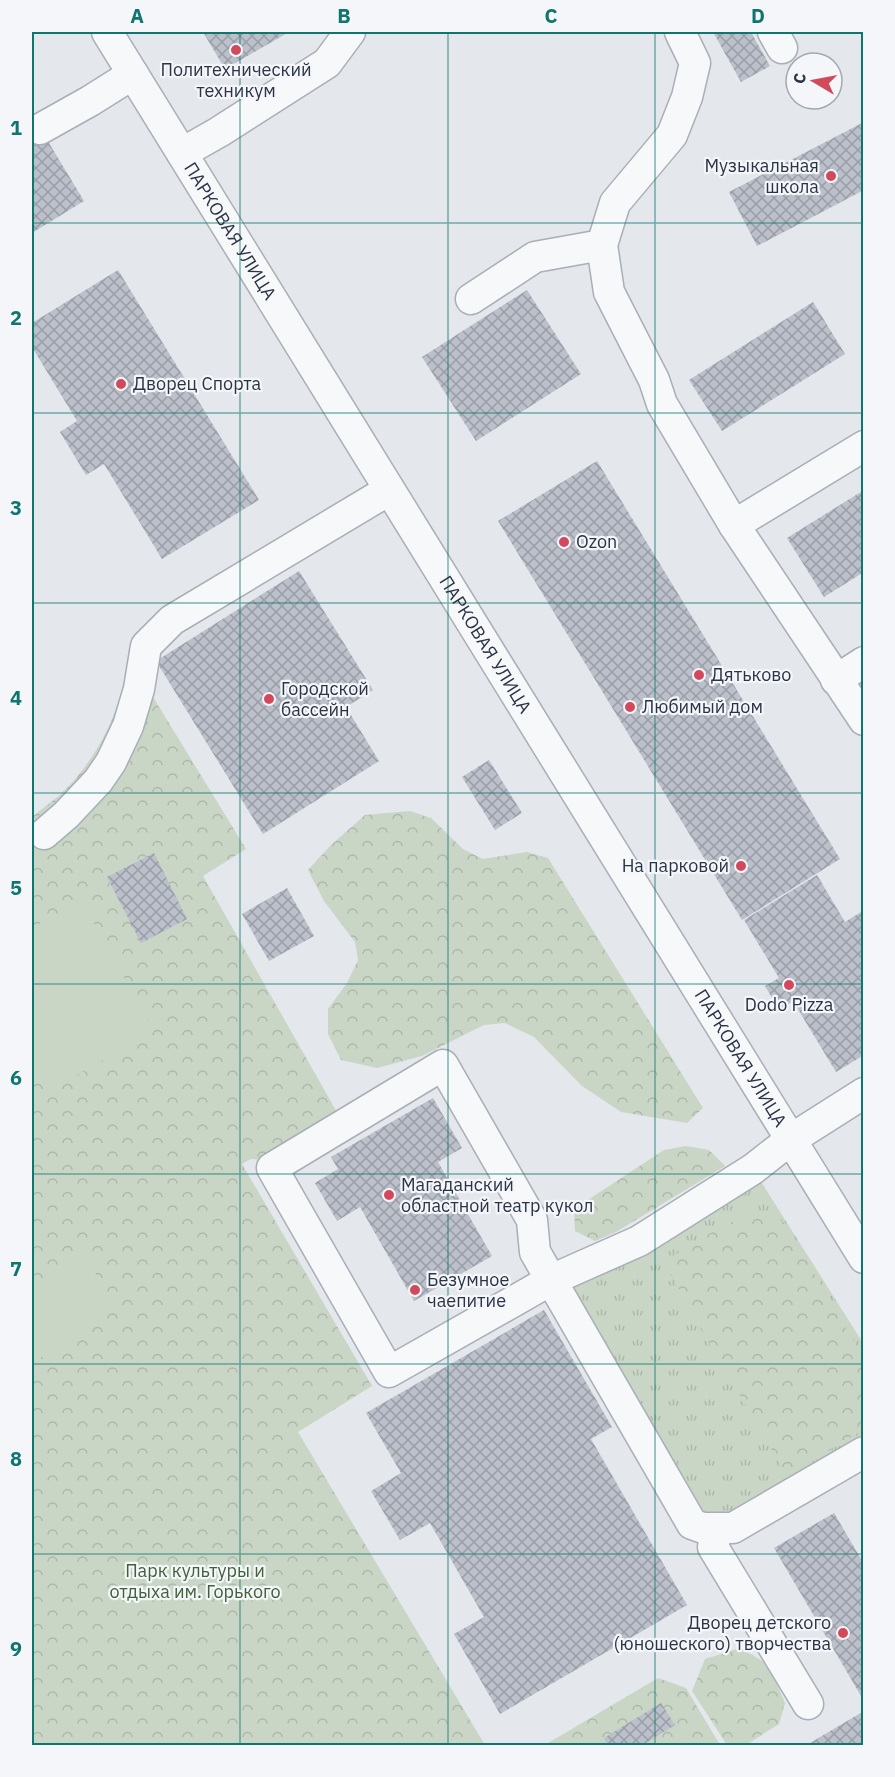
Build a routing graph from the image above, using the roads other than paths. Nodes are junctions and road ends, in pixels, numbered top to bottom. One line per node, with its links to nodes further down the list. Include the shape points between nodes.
1 (107, 32): 4 (street, ПАРКОВАЯ УЛИЦА)
2 (350, 32): 6 (street, via 327,63)
3 (680, 32): 7 (street, via 695,63 687,97 672,135 615,203)
4 (133, 74): 5 (street); 6 (street, ПАРКОВАЯ УЛИЦА)
5 (40, 129)
6 (182, 153): 10 (street, ПАРКОВАЯ УЛИЦА)
7 (602, 245): 8 (street, via 535,257); 11 (street, via 609,292 654,380 662,404)
8 (471, 298)
9 (864, 446): 11 (street)
10 (389, 490): 15 (street, via 172,620 146,646 128,726 111,762 98,781); 17 (street, ПАРКОВАЯ УЛИЦА)
11 (734, 525): 13 (street)
12 (864, 662): 13 (street)
13 (836, 680): 14 (street)
14 (864, 720)
15 (44, 834)
16 (864, 1093): 17 (street)
17 (790, 1140): 18 (street, ПАРКОВАЯ УЛИЦА); 19 (street, via 753,1169 639,1241)
18 (864, 1258)
19 (551, 1281): 19 (street, via 389,1372 272,1168 443,1065 532,1220 535,1251); 21 (street, via 692,1524)
20 (864, 1452): 21 (street, via 733,1528)
21 (717, 1529): 22 (street, via 713,1546)
22 (808, 1704)

